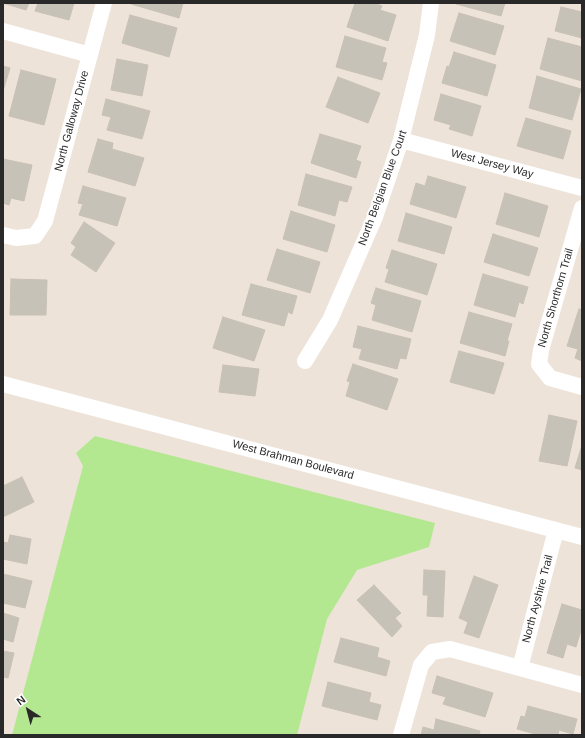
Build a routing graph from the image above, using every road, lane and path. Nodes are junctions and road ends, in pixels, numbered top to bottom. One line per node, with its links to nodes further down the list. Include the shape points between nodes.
1 (104, 3): 4 (street, North Galloway Drive)
2 (431, 3): 5 (street, North Belgian Blue Court, via 427,35)
3 (3, 32): 4 (street)
4 (90, 55): 8 (street, North Galloway Drive, via 45,221 36,236 16,238)
5 (402, 140): 6 (street, West Jersey Way); 9 (street, North Belgian Blue Court, via 375,217 350,275 330,320)
6 (582, 188)
7 (582, 208): 11 (street, North Shorthorn Trail, via 539,364 550,378)
8 (3, 235)
9 (305, 361)
10 (3, 384): 12 (street, West Brahman Boulevard)
11 (582, 387)
12 (556, 530): 13 (street, West Brahman Boulevard); 14 (street, North Ayshire Trail)
13 (582, 537)
14 (520, 668): 15 (street); 16 (street, via 450,649 432,652 421,664)
15 (582, 684)
16 (401, 735)

